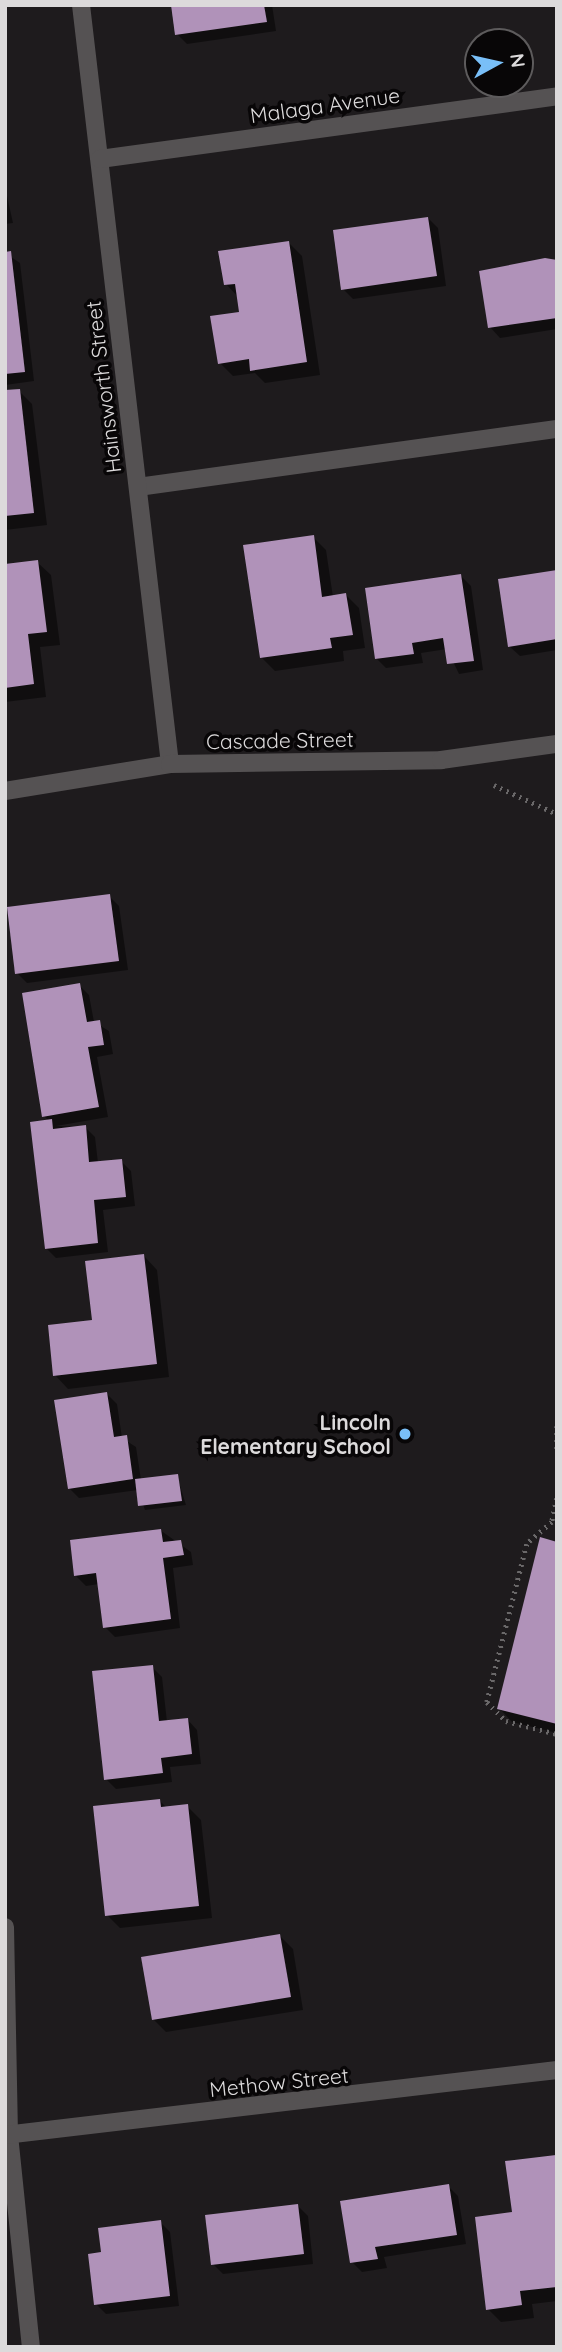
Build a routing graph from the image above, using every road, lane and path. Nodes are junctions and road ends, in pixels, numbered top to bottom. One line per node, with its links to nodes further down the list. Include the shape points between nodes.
1 (81, 5): 3 (street, Hainsworth Street)
2 (557, 96): 3 (street, Malaga Avenue)
3 (100, 159): 5 (street, Hainsworth Street)
4 (557, 429): 5 (street)
5 (138, 487): 7 (street, Hainsworth Street)
6 (557, 744): 7 (street, Cascade Street, via 441,760)
7 (170, 764): 9 (street, Cascade Street)
8 (488, 782): 10 (path)
9 (5, 791)
10 (557, 814)
11 (557, 1426): 12 (path)
12 (557, 1451)
13 (557, 1498): 14 (path, via 552,1522 527,1544 487,1702 506,1721)
14 (557, 1734)
15 (5, 1927): 17 (street)
16 (557, 2070): 17 (street, Methow Street)
17 (7, 2135): 18 (street)
18 (31, 2347)

